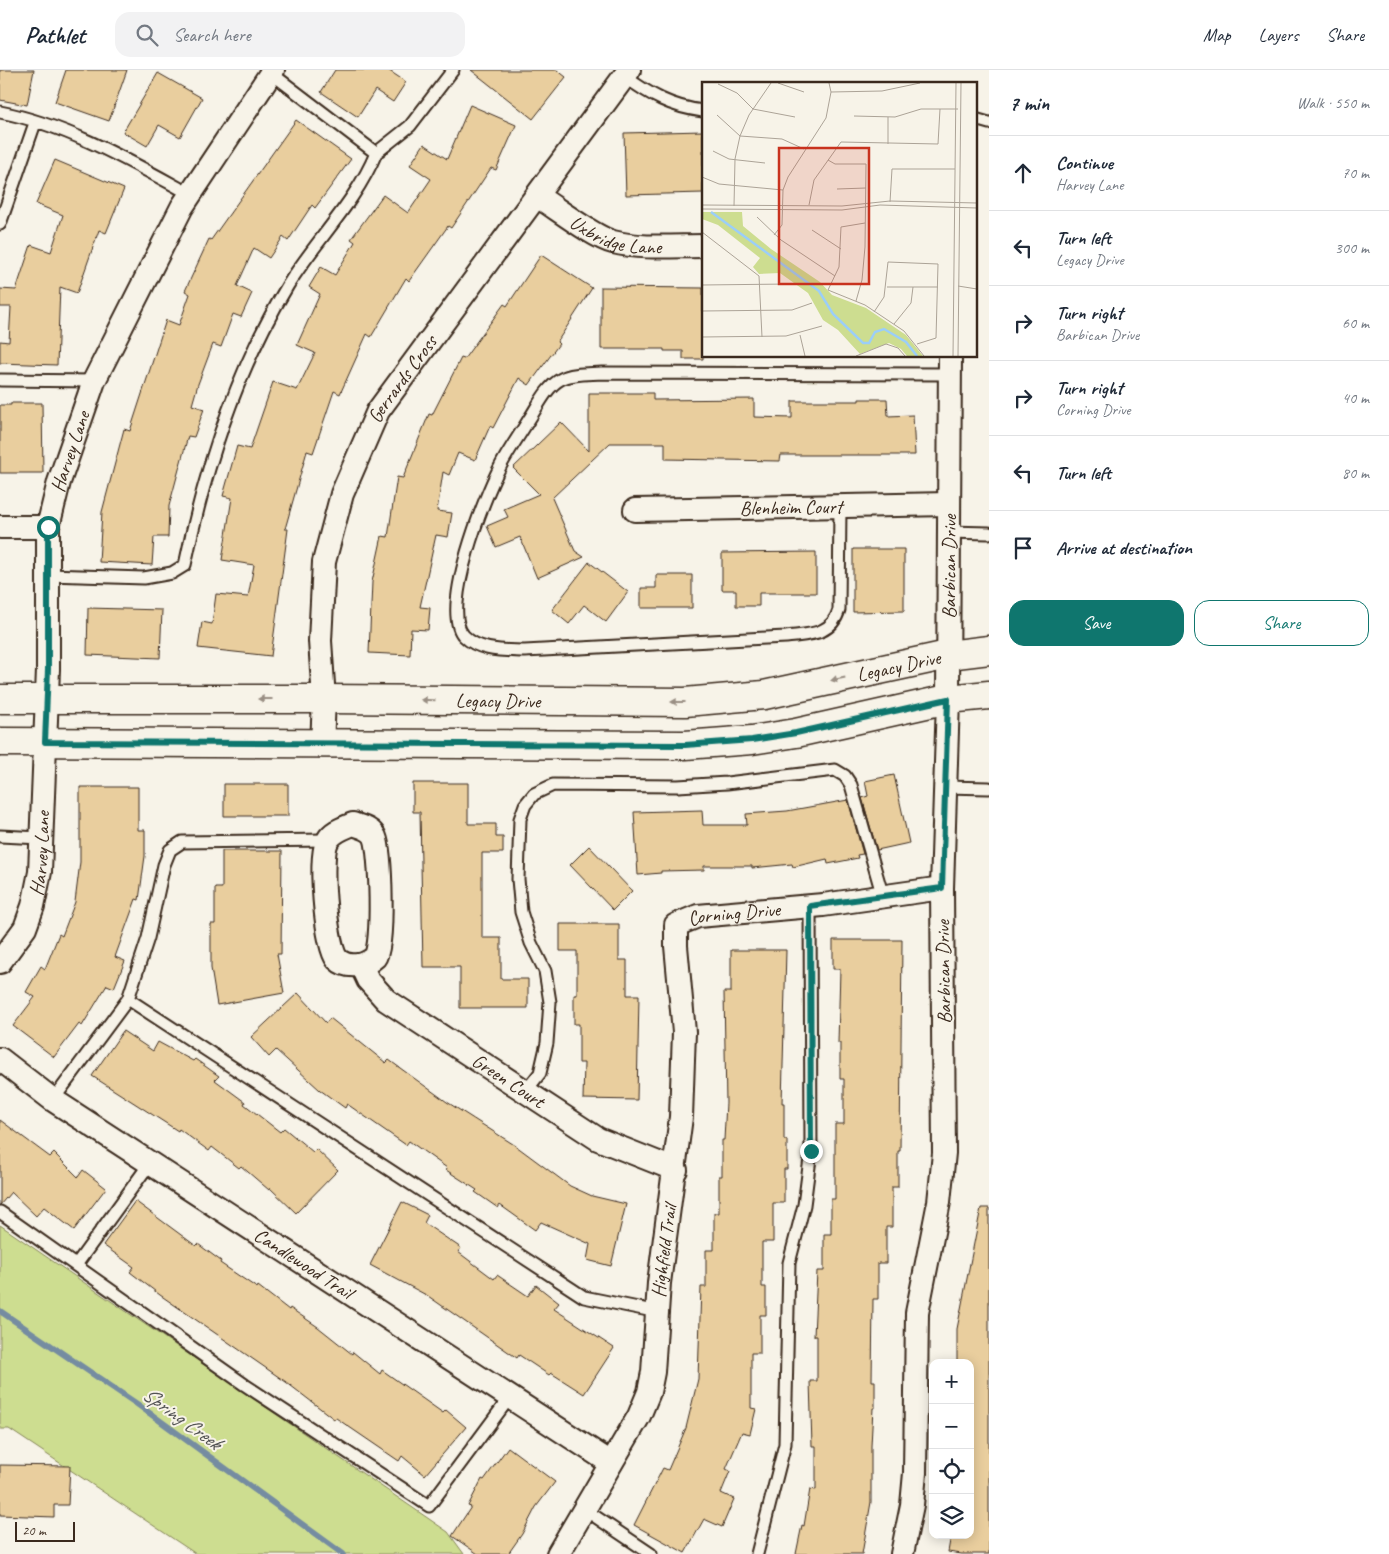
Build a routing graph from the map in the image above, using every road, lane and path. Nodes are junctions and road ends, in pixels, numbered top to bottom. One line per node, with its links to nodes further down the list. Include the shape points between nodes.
1 (453, 70): 9 (lane, via 410,126)
2 (267, 71): 9 (lane); 10 (street, Harvey Lane)
3 (626, 73): 4 (lane, via 652,96 672,106); 11 (street, Gerrards Cross)
4 (702, 111)
5 (0, 112): 7 (lane)
6 (976, 119): 8 (lane)
7 (35, 122): 10 (lane, via 68,132); 12 (lane)
8 (989, 122)
9 (376, 152): 24 (lane, via 366,178 289,284 261,332 227,414 185,564 172,573 144,578)
10 (190, 194): 16 (street, Harvey Lane)
11 (538, 196): 13 (street, Uxbridge Lane, via 612,242); 29 (street, Gerrards Cross, via 378,411 342,494 324,562 320,641)
12 (0, 224)
13 (702, 246)
14 (950, 365): 17 (street, Barbican Drive); 18 (lane, via 602,373 561,379 536,409 500,466 485,500 473,529 460,587 455,614 457,625 464,636 490,650 525,651 816,633 836,621 839,610)
15 (0, 380): 16 (lane)
16 (94, 381): 21 (street, Harvey Lane, via 59,482)
17 (948, 504): 18 (street, Blenheim Court); 22 (street, Barbican Drive)
18 (840, 506): 19 (street, Blenheim Court)
19 (635, 510)
20 (0, 527): 21 (street)
21 (48, 527): 24 (street, Harvey Lane)
22 (948, 532): 23 (lane); 26 (street, Barbican Drive)
23 (989, 533)
24 (48, 575): 31 (street, Harvey Lane)
25 (989, 650): 26 (main road, Legacy Drive)
26 (948, 655): 29 (main road, Legacy Drive, one-way to 29, via 764,695 685,702); 30 (street, Barbican Drive)
27 (989, 695): 30 (main road, Legacy Drive)
28 (0, 699): 31 (main road, Legacy Drive)
29 (324, 699): 31 (main road, Legacy Drive, one-way to 31); 34 (street, Gerrards Cross)
30 (948, 699): 34 (main road, Legacy Drive, via 796,733 685,745); 35 (street, Barbican Drive)
31 (46, 700): 33 (street, Harvey Lane)
32 (0, 742): 33 (main road, Legacy Drive)
33 (45, 742): 34 (main road, Legacy Drive); 38 (street, Harvey Lane)
34 (322, 745)
35 (945, 787): 36 (lane); 40 (street, Barbican Drive)
36 (989, 788)
37 (0, 836): 38 (lane)
38 (41, 838): 44 (street, Harvey Lane, via 40,872 33,906 25,928)
39 (327, 840): 45 (street, via 324,904 331,948 338,960 348,966); 45 (street, via 353,824 366,828 374,836 380,887 380,937 374,958); 46 (lane, via 182,842 170,850 148,938)
40 (942, 888): 41 (street, Corning Drive); 61 (street, Barbican Drive, via 944,1153 939,1202 917,1313 915,1474)
41 (883, 897): 42 (street, Corning Drive); 48 (lane, via 852,785 836,770 678,786 553,785 534,794 520,819 518,879 521,912 545,972 550,1002 547,1042 540,1073)
42 (810, 906): 43 (street, Corning Drive, via 698,916); 60 (lane, via 811,1151 804,1205 789,1263 785,1444)
43 (676, 925): 51 (street, Highfield Trail, via 684,1032)
44 (0, 962)
45 (361, 966): 48 (street, Green Court, via 368,980 386,1000)
46 (128, 999): 49 (lane); 54 (lane, via 584,1297)
47 (0, 1059): 49 (street, Candlewood Trail)
48 (525, 1092): 51 (street, Green Court, via 598,1139)
49 (53, 1100): 50 (street, Candlewood Trail)
50 (150, 1163): 53 (lane); 55 (street, Candlewood Trail)
51 (676, 1170): 54 (street, Highfield Trail, via 659,1283)
52 (0, 1212): 53 (lane)
53 (76, 1265): 55 (lane, via 245,1385 429,1506)
54 (658, 1312): 56 (street, Highfield Trail, via 649,1392 639,1416)
55 (510, 1398): 56 (street, Candlewood Trail)
56 (611, 1463): 57 (street, Highfield Trail)
57 (584, 1509): 58 (street, Highfield Trail); 59 (lane)
58 (558, 1554)
59 (652, 1554)
60 (757, 1554)
61 (902, 1554)

